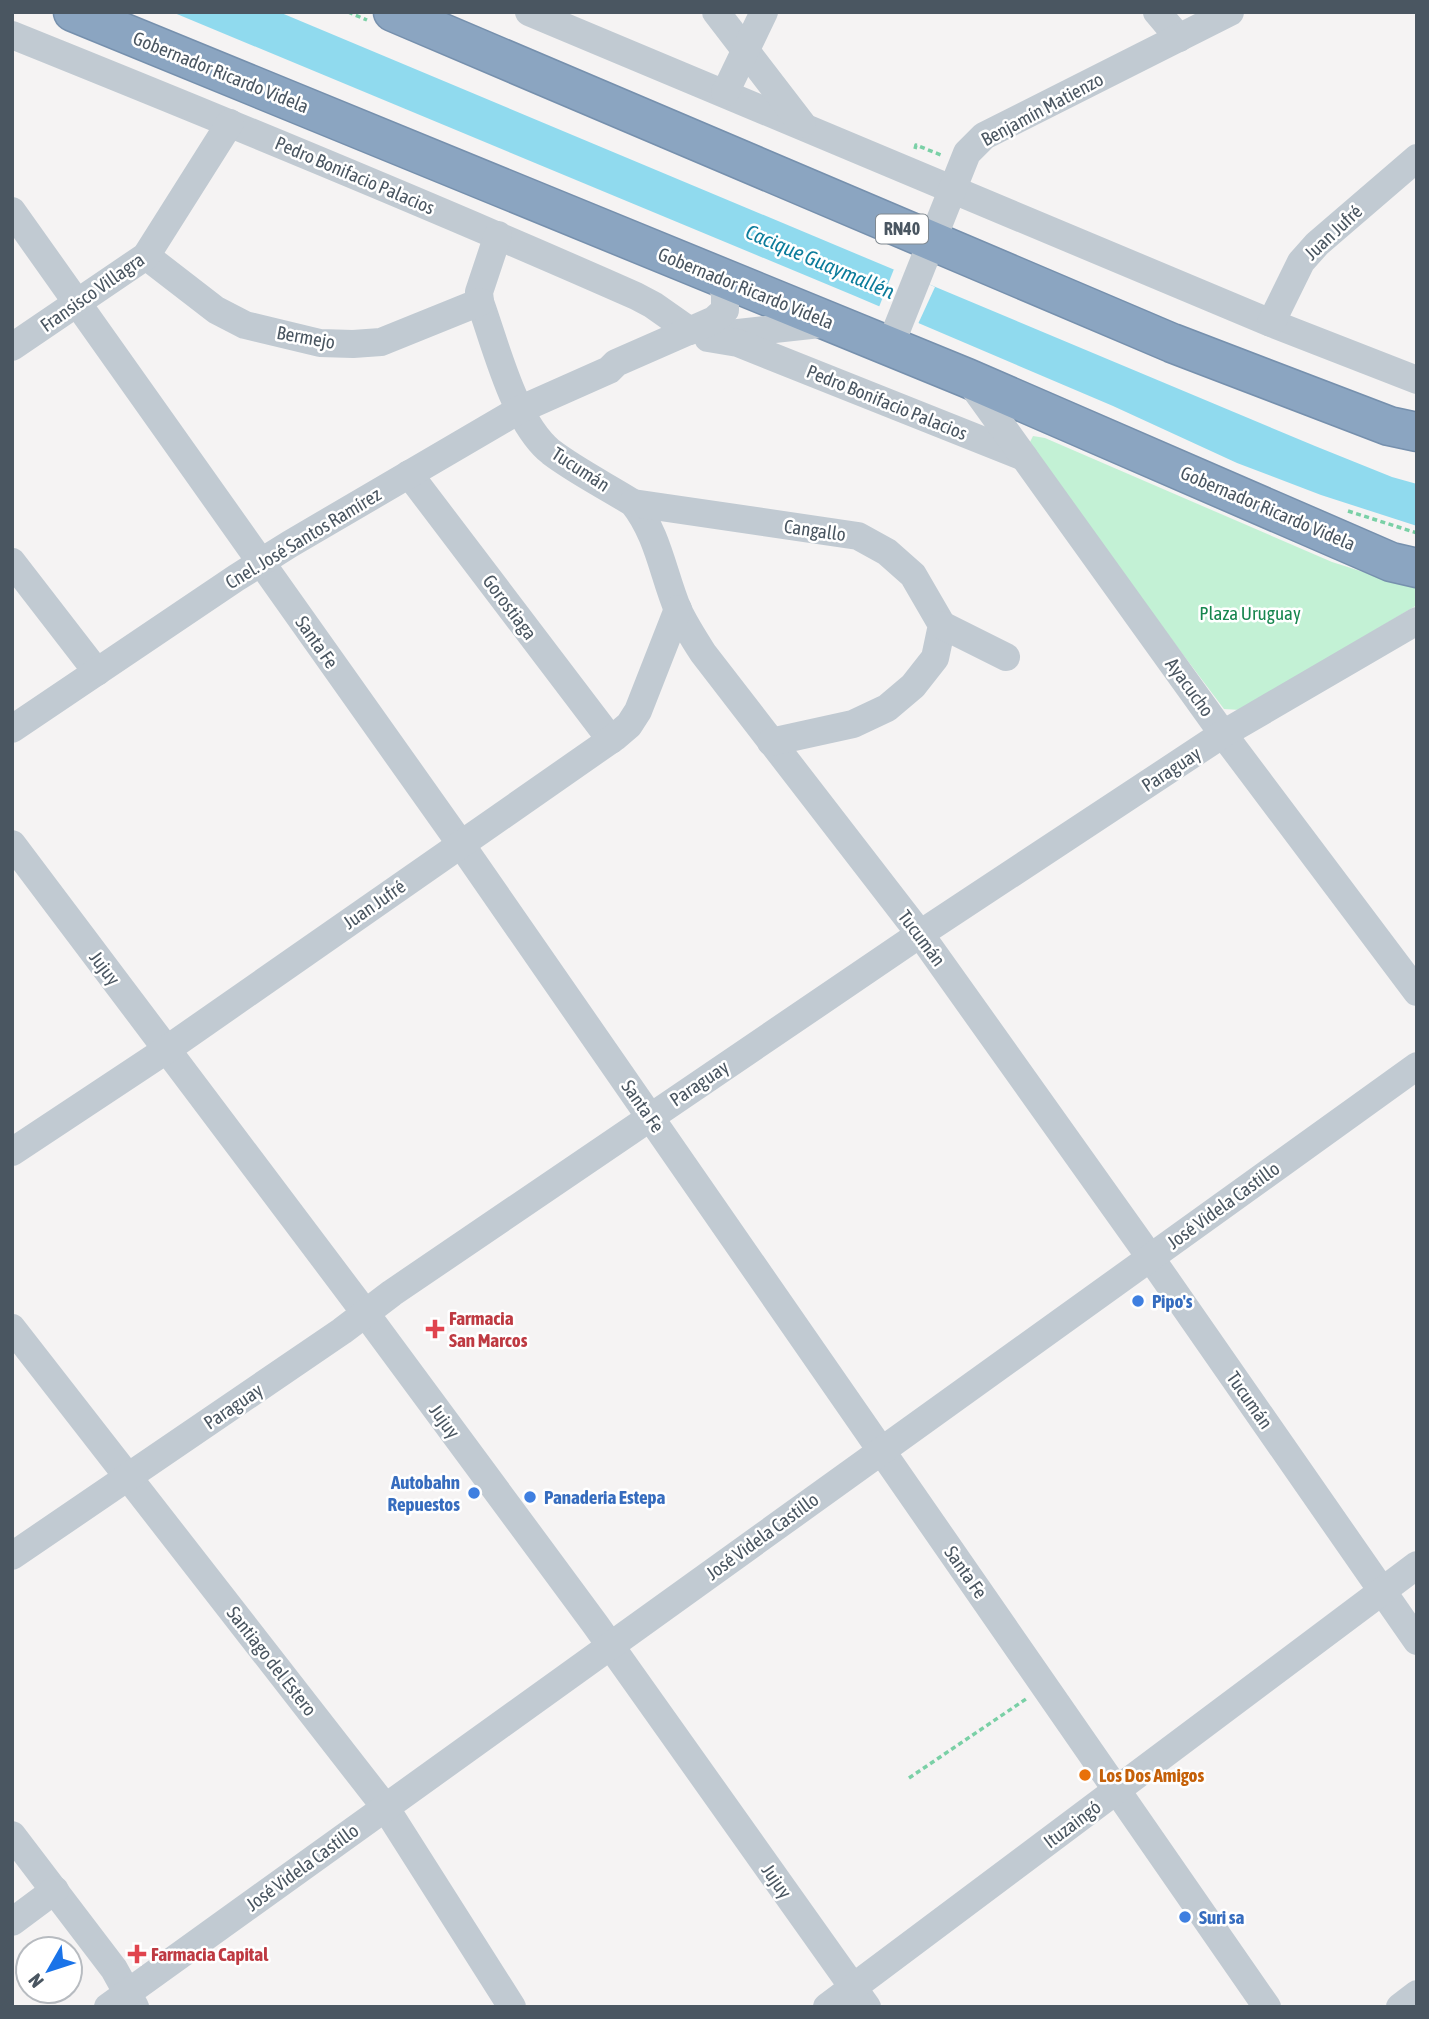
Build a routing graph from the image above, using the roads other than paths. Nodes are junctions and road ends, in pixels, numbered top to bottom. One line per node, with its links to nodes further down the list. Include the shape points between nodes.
1 (73, 12): 20 (highway, Gobernador Ricardo Videla)
2 (393, 12): 18 (highway, RN40)
3 (529, 12): 11 (street)
4 (716, 12): 10 (street)
5 (764, 12): 10 (street)
6 (1157, 12): 9 (street)
7 (1230, 12): 9 (street, Benjamín Matienzo)
8 (12, 35): 12 (street, Pedro Bonifacio Palacios)
9 (1179, 38): 15 (street, Benjamín Matienzo, via 984,136 967,153)
10 (745, 52): 11 (street); 13 (street)
11 (725, 93): 13 (street)
12 (230, 123): 17 (street, Pedro Bonifacio Palacios); 19 (street, Fransisco Villagra)
13 (804, 127): 15 (street)
14 (1417, 158): 24 (street, Juan Jufré, via 1301,262)
15 (951, 189): 18 (street, Benjamín Matienzo); 24 (street)
16 (12, 211): 22 (street, Santa Fe)
17 (498, 235): 21 (street, via 479,292); 26 (street, Pedro Bonifacio Palacios, via 636,296)
18 (932, 242): 25 (street, Benjamín Matienzo); 31 (highway, RN40, via 1172,343 1389,426)
19 (146, 256): 21 (street, Bermejo, via 216,310 245,325 320,342 381,342); 22 (street, Fransisco Villagra)
20 (717, 275): 23 (highway, Gobernador Ricardo Videla); 26 (street, Cnel. José Santos Ramírez, via 725,293 724,310)
21 (480, 302): 30 (street, Tucumán)
22 (78, 304): 27 (street, Fransisco Villagra); 36 (street, Santa Fe)
23 (832, 323): 25 (highway, Gobernador Ricardo Videla); 26 (street, Cnel. José Santos Ramírez)
24 (1271, 323): 29 (street)
25 (896, 331): 28 (highway, Gobernador Ricardo Videla)
26 (699, 334): 30 (street, Cnel. José Santos Ramírez, via 616,363); 32 (street, Pedro Bonifacio Palacios, via 738,343)
27 (12, 347)
28 (967, 378): 32 (street, Ayacucho); 37 (highway, Gobernador Ricardo Videla, via 1391,562)
29 (1417, 380)
30 (519, 410): 33 (street, Cnel. José Santos Ramírez); 34 (street, Tucumán, via 550,451)
31 (1417, 432)
32 (1024, 457): 44 (street, Ayacucho)
33 (409, 474): 36 (street, Cnel. José Santos Ramírez); 45 (street, Gorostiaga)
34 (633, 503): 38 (street, Tucumán, via 650,528); 39 (street, Cangallo, via 858,536 887,552 913,575)
35 (12, 562): 42 (street)
36 (261, 562): 42 (street, Cnel. José Santos Ramírez); 47 (street, Santa Fe)
37 (1417, 568)
38 (678, 609): 45 (street, Juan Jufré, via 638,710); 46 (street, Tucumán, via 703,653)
39 (942, 625): 41 (street); 46 (street, via 935,658 913,686 887,708 853,724)
40 (1411, 626): 44 (street, Paraguay)
41 (1006, 657)
42 (97, 672): 43 (street, Cnel. José Santos Ramírez)
43 (12, 729)
44 (1223, 734): 49 (street, Paraguay); 50 (street, Ayacucho)
45 (611, 740): 47 (street, Juan Jufré)
46 (771, 742): 49 (street, Tucumán)
47 (460, 843): 51 (street, Juan Jufré); 53 (street, Santa Fe)
48 (12, 844): 51 (street, Jujuy)
49 (920, 934): 53 (street, Paraguay); 55 (street, Tucumán)
50 (1417, 992)
51 (166, 1050): 54 (street, Juan Jufré); 56 (street, Jujuy)
52 (1417, 1066): 55 (street, José Videla Castillo)
53 (650, 1117): 56 (street, Paraguay); 58 (street, Santa Fe)
54 (12, 1152)
55 (1150, 1257): 58 (street, José Videla Castillo); 62 (street, Tucumán)
56 (366, 1314): 59 (street, Paraguay); 64 (street, Jujuy)
57 (12, 1328): 59 (street, Santiago del Estero)
58 (881, 1450): 64 (street, José Videla Castillo); 65 (street, Santa Fe)
59 (129, 1477): 60 (street, Paraguay); 66 (street, Santiago del Estero)
60 (12, 1556)
61 (1417, 1565): 62 (street, Ituzaingó)
62 (1381, 1591): 63 (street, Tucumán); 65 (street, Ituzaingó)
63 (1417, 1641)
64 (610, 1645): 66 (street, José Videla Castillo); 71 (street, Jujuy)
65 (1117, 1790): 71 (street, Ituzaingó); 75 (street, Santa Fe)
66 (385, 1807): 72 (street, José Videla Castillo); 73 (street, Santiago del Estero)
67 (12, 1835): 68 (street)
68 (55, 1890): 69 (street); 72 (street, via 114,1969)
69 (12, 1922)
70 (1417, 1994): 76 (street)
71 (860, 1997): 74 (street, Ituzaingó)
72 (124, 2002)
73 (512, 2007)
74 (827, 2007)
75 (1267, 2007)
76 (1400, 2007)

